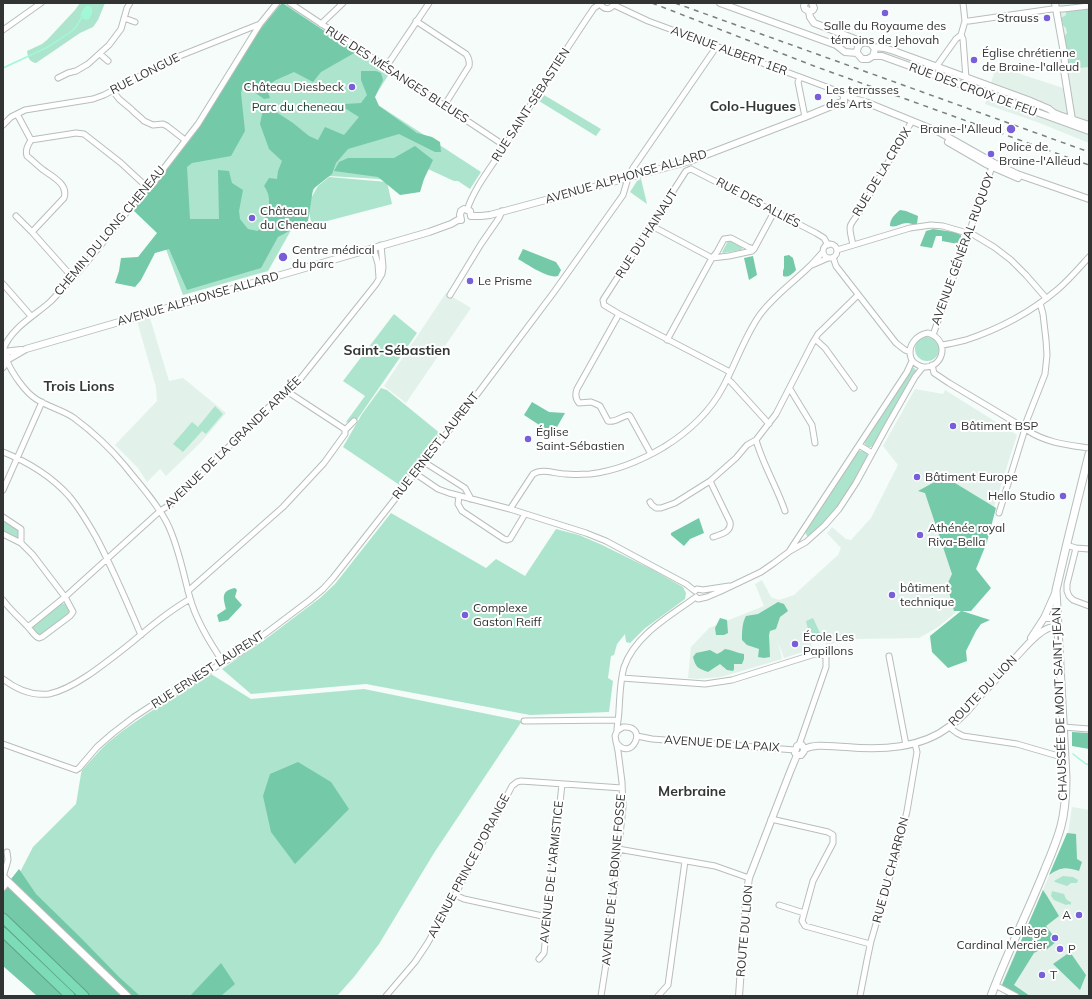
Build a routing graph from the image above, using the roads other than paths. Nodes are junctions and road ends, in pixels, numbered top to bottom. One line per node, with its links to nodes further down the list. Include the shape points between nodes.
1 (41, 3): 23 (street)
2 (130, 3): 16 (street)
3 (277, 3): 21 (street, RUE LONGUE)
4 (290, 3): 22 (street, RUE DES MÉSANGES BLEUES)
5 (343, 3): 22 (street)
6 (429, 3): 17 (street)
7 (720, 3): 28 (street, via 836,45 845,52)
8 (805, 3): 15 (street, via 805,9)
9 (813, 3): 15 (street, via 814,8)
10 (963, 3): 18 (street)
11 (600, 4): 12 (street, via 606,9); 50 (street, RUE SAINT-SÉBASTIEN, via 593,10)
12 (614, 4): 26 (street, AVENUE ALBERT 1ER, via 648,21)
13 (1056, 6): 14 (street); 18 (street); 42 (street)
14 (1089, 6)
15 (809, 11): 25 (street, RUE DES CROIX DE FEU, via 812,22)
16 (124, 18): 20 (street); 29 (street, via 121,29)
17 (416, 21): 33 (street); 39 (street, via 466,54 470,61)
18 (965, 21): 24 (street)
19 (3, 22): 23 (street)
20 (136, 22)
21 (260, 24): 37 (street, RUE LONGUE, via 172,60); 49 (street, CHEMIN DU LONG CHENEAU, via 198,124)
22 (321, 24): 33 (street, RUE DES MÉSANGES BLEUES)
23 (4, 29)
24 (961, 35): 32 (street); 36 (street)
25 (861, 43): 27 (street, RUE DES CROIX DE FEU, via 868,42); 28 (street)
26 (718, 46): 34 (street, AVENUE ALBERT 1ER); 54 (street, RUE ERNEST LAURENT)
27 (874, 47): 30 (street); 32 (street, RUE DES CROIX DE FEU, via 888,49)
28 (857, 53): 30 (street, RUE DES CROIX DE FEU, via 865,59)
29 (100, 54): 31 (street); 35 (street, via 76,71)
30 (874, 56): 46 (street, RUE DES CROIX DE FEU, via 882,56)
31 (108, 60)
32 (936, 67): 36 (street, RUE DES CROIX DE FEU)
33 (386, 68): 39 (street, RUE DES MÉSANGES BLEUES)
34 (800, 76): 38 (street, AVENUE ALBERT 1ER); 41 (street, via 798,82)
35 (58, 78)
36 (966, 78): 42 (street, RUE DES CROIX DE FEU)
37 (113, 91): 40 (street, RUE LONGUE, via 93,99 25,110); 49 (street, via 118,99 144,121 153,125 163,124)
38 (847, 98): 41 (street, AVENUE ALPHONSE ALLARD); 43 (street, AVENUE ALBERT 1ER, via 868,103)
39 (444, 106): 50 (street, RUE DES MÉSANGES BLEUES)
40 (17, 114): 44 (street, RUE LONGUE); 48 (street)
41 (804, 117): 51 (street, AVENUE ALPHONSE ALLARD)
42 (1071, 118): 45 (street, RUE DES CROIX DE FEU); 46 (street)
43 (912, 121): 52 (street, AVENUE ALBERT 1ER); 68 (street, RUE DE LA CROIX, via 850,225)
44 (3, 124)
45 (1089, 125)
46 (1073, 126): 47 (street, RUE DES CROIX DE FEU)
47 (1089, 132)
48 (31, 140): 55 (street, via 84,134); 65 (street, via 26,153 63,187 66,194)
49 (185, 140): 55 (street, CHEMIN DU LONG CHENEAU, via 157,180)
50 (505, 146): 58 (street, RUE SAINT-SÉBASTIEN, via 470,200)
51 (690, 161): 53 (street); 54 (street, AVENUE ALPHONSE ALLARD)
52 (993, 165): 56 (street, AVENUE ALBERT 1ER); 57 (street, AVENUE ALBERT 1ER, via 1020,179); 66 (street, AVENUE GÉNÉRAL RUQUOY)
53 (691, 169): 60 (street, RUE DES ALLIÉS); 64 (street, RUE DU HAINAUT, via 686,171)
54 (628, 178): 59 (street, AVENUE ALPHONSE ALLARD); 120 (street, RUE ERNEST LAURENT, via 623,195 562,282)
55 (148, 188): 78 (street, CHEMIN DU LONG CHENEAU)
56 (1089, 199)
57 (1089, 203)
58 (467, 210): 62 (street); 63 (street, via 460,212)
59 (502, 211): 62 (street, AVENUE ALPHONSE ALLARD); 81 (street)
60 (774, 212): 67 (street, RUE DES ALLIÉS, via 824,238); 71 (street)
61 (16, 216): 65 (street)
62 (471, 216): 63 (street, via 467,221)
63 (461, 220): 69 (street, AVENUE ALPHONSE ALLARD)
64 (652, 226): 76 (street); 85 (street, RUE DU HAINAUT, via 603,300 604,306)
65 (32, 232): 78 (street)
66 (969, 233): 68 (street, via 936,225 921,226); 83 (street, via 979,237 1011,260); 87 (street, AVENUE GÉNÉRAL RUQUOY)
67 (828, 244): 72 (street, via 834,245); 73 (street, via 824,247)
68 (853, 244): 72 (street)
69 (381, 245): 70 (street, AVENUE ALPHONSE ALLARD); 79 (street, AVENUE DE LA GRANDE ARMÉE, via 383,267)
70 (373, 248): 79 (street, via 378,264); 91 (street, AVENUE ALPHONSE ALLARD)
71 (754, 248): 76 (street, via 752,251); 76 (street, via 727,238)
72 (837, 250): 74 (street)
73 (824, 252): 74 (street); 77 (street)
74 (831, 257): 77 (street); 82 (street)
75 (1089, 257): 83 (street, via 1069,279)
76 (712, 258): 89 (street)
77 (811, 265): 99 (street, via 774,298 760,315 744,341)
78 (72, 278): 86 (street, CHEMIN DU LONG CHENEAU, via 50,302)
79 (378, 279): 104 (street, AVENUE DE LA GRANDE ARMÉE)
80 (3, 284): 86 (street)
81 (450, 295)
82 (858, 295): 88 (street); 93 (street, via 896,343)
83 (1046, 298): 84 (street)
84 (1040, 303): 90 (street, via 987,332); 108 (street, via 1046,340 1046,374)
85 (619, 314): 89 (street); 117 (street, via 575,393 575,398 578,403 591,402 600,406 608,420 614,421 629,415)
86 (31, 316): 92 (street, CHEMIN DU LONG CHENEAU, via 13,333)
87 (933, 335): 90 (street); 93 (street, via 922,334 914,342)
88 (815, 339): 102 (street, via 825,348); 103 (street)
89 (667, 340): 99 (street)
90 (942, 346): 96 (street, via 943,351 939,360)
91 (26, 349): 92 (street, AVENUE ALPHONSE ALLARD); 94 (street, AVENUE ALPHONSE ALLARD)
92 (3, 351): 94 (street)
93 (910, 352): 95 (street)
94 (7, 360): 97 (street); 100 (street)
95 (912, 361): 98 (street); 113 (street)
96 (932, 366): 98 (street); 108 (street, via 934,373 949,383)
97 (3, 367): 100 (street)
98 (923, 367): 116 (street)
99 (730, 372): 101 (street)
100 (13, 373): 105 (street, via 29,393)
101 (727, 379): 107 (street); 117 (street, via 715,400 691,427)
102 (854, 388)
103 (790, 389): 107 (street); 112 (street, via 812,425)
104 (288, 392): 109 (street); 128 (street, AVENUE DE LA GRANDE ARMÉE, via 279,397 171,504)
105 (42, 402): 119 (street); 128 (street, via 64,411 100,439)
106 (354, 421): 109 (street)
107 (769, 424): 111 (street)
108 (1023, 426): 110 (street, via 1021,431)
109 (345, 430): 144 (street, via 345,434 324,462 283,507)
110 (1026, 431): 114 (street, via 1052,442); 130 (street)
111 (756, 440): 122 (street, via 747,445); 129 (street)
112 (815, 443)
113 (859, 445): 116 (street); 139 (street)
114 (1089, 448)
115 (3, 452): 119 (street)
116 (872, 453): 139 (street, via 839,509 806,542)
117 (650, 454): 127 (street, via 603,472 536,472)
118 (1089, 454): 136 (main road, CHAUSSÉE DE MONT SAINT-JEAN)
119 (17, 458): 123 (street); 140 (street, via 44,474 68,496 84,517)
120 (424, 462): 121 (street, RUE ERNEST LAURENT); 125 (street, via 464,488)
121 (416, 474): 124 (street, via 438,489); 159 (street, RUE ERNEST LAURENT, via 323,589 241,652)
122 (710, 481): 126 (street, via 669,506 656,508); 134 (street, via 731,525 728,530)
123 (3, 490)
124 (459, 496): 125 (street); 131 (street, via 458,504 462,511 507,540)
125 (471, 499): 127 (street)
126 (650, 502)
127 (510, 509): 131 (street)
128 (160, 511): 140 (street, AVENUE DE LA GRANDE ARMÉE); 144 (street, via 174,539)
129 (785, 511)
130 (999, 513)
131 (525, 514): 145 (street, via 606,541)
132 (3, 517): 135 (street, via 21,529)
133 (3, 534): 135 (street)
134 (714, 537)
135 (21, 543): 146 (street)
136 (1066, 545): 137 (street); 143 (main road, CHAUSSÉE DE MONT SAINT-JEAN)
137 (1076, 548): 138 (street); 151 (street, via 1067,591 1073,600)
138 (1089, 549)
139 (790, 551): 141 (street, via 761,572)
140 (108, 559): 146 (street, AVENUE DE LA GRANDE ARMÉE); 156 (street)
141 (731, 586): 142 (street); 148 (street)
142 (702, 590): 145 (street); 148 (street)
143 (1056, 590): 152 (street, ROUTE DU LION); 153 (main road, CHAUSSÉE DE MONT SAINT-JEAN)
144 (188, 591): 149 (street)
145 (695, 591): 147 (street)
146 (65, 597): 154 (street, AVENUE DE LA GRANDE ARMÉE); 154 (street, via 73,612 70,616 39,638)
147 (696, 598): 148 (street); 160 (street, via 641,640 628,658)
148 (702, 598)
149 (190, 599): 156 (street); 159 (street)
150 (3, 600): 154 (street)
151 (1089, 606)
152 (1044, 618): 153 (street); 157 (street, ROUTE DU LION)
153 (1057, 618): 155 (main road, CHAUSSÉE DE MONT SAINT-JEAN)
154 (28, 627)
155 (1058, 630): 157 (street, ROUTE DU LION, via 1049,628); 166 (main road, CHAUSSÉE DE MONT SAINT-JEAN)
156 (141, 635): 161 (street, via 96,670 66,689 47,694 31,693 16,688)
157 (1022, 650): 165 (street, ROUTE DU LION, via 966,712)
158 (889, 656): 173 (street)
159 (223, 662): 171 (street, RUE ERNEST LAURENT, via 113,732 76,770)
160 (622, 678): 162 (street); 175 (street, via 705,684 732,680 821,654 826,657 826,667)
161 (3, 679)
162 (618, 718): 163 (street); 164 (street); 168 (street)
163 (524, 721)
164 (627, 726): 168 (street); 169 (street, via 634,729)
165 (949, 727): 172 (street, ROUTE DU LION); 176 (street, via 963,736 1017,744)
166 (1063, 727): 167 (street); 176 (main road, CHAUSSÉE DE MONT SAINT-JEAN)
167 (1089, 729)
168 (617, 731): 170 (street)
169 (636, 739): 174 (street, via 634,745); 175 (street, AVENUE DE LA PAIX)
170 (616, 742): 174 (street, via 622,748); 177 (street, AVENUE DE LA BONNE FOSSE)
171 (3, 744)
172 (915, 744): 173 (street, ROUTE DU LION); 192 (street, RUE DU CHARRON, via 917,752 907,811)
173 (906, 745): 175 (street, ROUTE DU LION, via 883,748 819,746)
174 (626, 748): 177 (street)
175 (799, 750): 180 (street, ROUTE DU LION)
176 (1065, 758): 194 (main road, CHAUSSÉE DE MONT SAINT-JEAN, via 1064,807 1056,842)
177 (619, 764): 179 (street, AVENUE DE LA BONNE FOSSE)
178 (562, 784): 179 (street, AVENUE PRINCE D'ORANGE); 186 (street, AVENUE PRINCE D'ORANGE, via 521,781 512,786); 189 (street, AVENUE DE L'ARMISTICE)
179 (622, 788): 181 (street, AVENUE DE LA BONNE FOSSE)
180 (771, 819): 184 (street, ROUTE DU LION); 188 (street, via 832,835 833,843 813,881)
181 (618, 849): 183 (street); 199 (street, AVENUE DE LA BONNE FOSSE)
182 (7, 852): 185 (street)
183 (685, 861): 184 (street, via 715,866); 200 (street, via 668,985)
184 (749, 878): 201 (street, ROUTE DU LION)
185 (4, 881): 197 (main road)
186 (455, 895): 189 (street); 198 (street, AVENUE PRINCE D'ORANGE, via 428,944)
187 (779, 905): 188 (street)
188 (804, 913): 192 (street, via 802,921 805,926)
189 (547, 917): 193 (street, AVENUE DE L'ARMISTICE, via 544,953)
190 (3, 918): 196 (highway)
191 (3, 932): 195 (highway)
192 (870, 944): 202 (street, RUE DU CHARRON)
193 (539, 959)
194 (995, 985): 203 (main road, CHAUSSÉE DE MONT SAINT-JEAN); 204 (street)
195 (70, 996)
196 (84, 996)
197 (127, 996)
198 (386, 996)
199 (601, 996)
200 (658, 996)
201 (739, 996)
202 (860, 996)
203 (991, 996)
204 (1016, 996)

